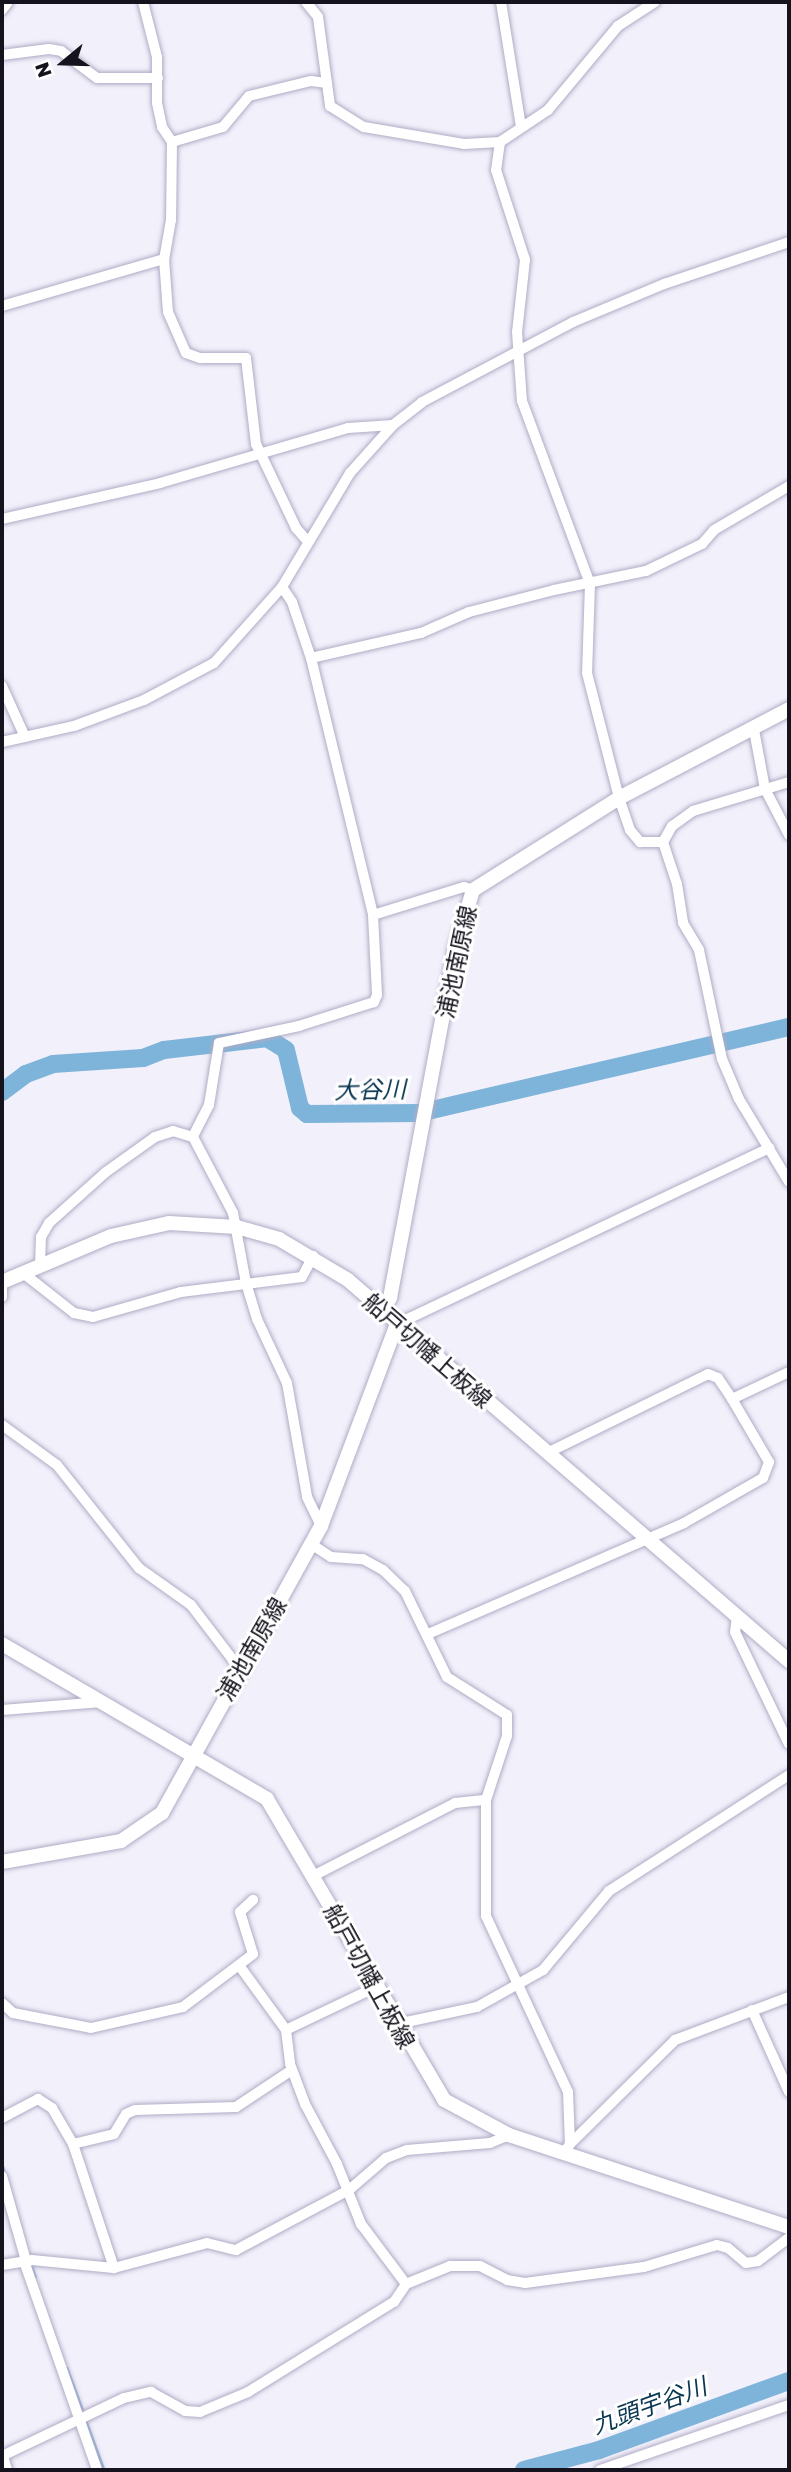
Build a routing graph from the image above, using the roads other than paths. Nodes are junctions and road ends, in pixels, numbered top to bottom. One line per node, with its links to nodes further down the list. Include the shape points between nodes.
1 (8, 2): 6 (street)
2 (143, 2): 8 (street)
3 (306, 2): 9 (street, via 318,17)
4 (501, 2): 10 (street)
5 (655, 2): 10 (street, via 618,26 548,110)
6 (2, 10)
7 (2, 55): 8 (street, via 49,49 61,51 97,78)
8 (158, 78): 11 (street, via 160,115)
9 (327, 83): 11 (street, via 311,81 249,96 223,127); 12 (street, via 330,106 364,127 464,144)
10 (521, 127): 12 (street)
11 (172, 142): 14 (street, via 173,196)
12 (500, 142): 16 (street, via 496,170 525,260)
13 (789, 242): 16 (street, via 640,293)
14 (164, 260): 15 (street); 18 (street, via 168,312 186,353 200,358 246,358)
15 (2, 306)
16 (517, 349): 17 (street, via 422,402); 22 (street, via 522,401)
17 (393, 425): 18 (street, via 348,428); 21 (street, via 350,473)
18 (260, 453): 20 (street, via 160,483); 21 (street, via 296,528)
19 (789, 486): 22 (street, via 714,530 684,555 625,579)
20 (2, 519)
21 (308, 542): 23 (street)
22 (590, 584): 24 (street, via 469,612 421,634); 32 (street, via 587,673)
23 (282, 587): 24 (street, via 292,602); 28 (street, via 239,641 184,683 74,726)
24 (311, 658): 36 (street)
25 (2, 686): 28 (street)
26 (789, 709): 27 (main road, 浦池南原線)
27 (754, 730): 31 (street); 32 (main road, 浦池南原線)
28 (25, 737): 29 (street)
29 (2, 742)
30 (789, 782): 31 (street)
31 (765, 789): 33 (street); 34 (street, via 693,811 672,826)
32 (619, 798): 34 (street, via 630,830 640,842); 35 (main road, 浦池南原線)
33 (789, 835)
34 (663, 842): 38 (street, via 677,884 683,923 699,950 719,1047 739,1098)
35 (473, 890): 36 (street, via 464,887); 47 (main road, 浦池南原線, via 461,922 390,1298)
36 (373, 915): 37 (street, via 377,995 373,1002 299,1026 219,1043 209,1105)
37 (193, 1137): 40 (street); 42 (street, via 173,1131 155,1137 106,1172 49,1223 41,1237)
38 (770, 1148): 39 (street); 48 (street)
39 (789, 1182)
40 (237, 1227): 41 (main road, 船戸切幡上板線, via 279,1239); 42 (main road, 船戸切幡上板線, via 169,1223 141,1228); 45 (street)
41 (313, 1256): 45 (street, via 302,1277); 47 (main road, 船戸切幡上板線)
42 (40, 1265): 43 (main road, 船戸切幡上板線)
43 (23, 1273): 44 (main road, 船戸切幡上板線); 45 (street, via 74,1313 93,1317 181,1292)
44 (2, 1282): 46 (street)
45 (246, 1283): 53 (street, via 287,1383 307,1497)
46 (2, 1297)
47 (382, 1309): 48 (main road, 船戸切幡上板線)
48 (397, 1324): 52 (main road, 船戸切幡上板線); 53 (main road, 浦池南原線)
49 (789, 1372): 50 (street)
50 (732, 1399): 52 (street, via 718,1378 708,1374); 54 (street, via 768,1462 763,1478)
51 (2, 1425): 60 (street, via 57,1465 139,1568 191,1605)
52 (547, 1453): 54 (main road, 船戸切幡上板線)
53 (321, 1526): 55 (main road, 浦池南原線)
54 (649, 1539): 56 (main road, 船戸切幡上板線); 57 (street)
55 (311, 1544): 57 (street, via 331,1557 363,1559 383,1570 405,1591); 60 (main road, 浦池南原線)
56 (737, 1616): 59 (main road, 船戸切幡上板線); 63 (street, via 735,1632)
57 (428, 1634): 67 (street, via 447,1676 507,1714 507,1737)
58 (2, 1644): 61 (main road, 船戸切幡上板線)
59 (789, 1661)
60 (239, 1668): 65 (main road, 浦池南原線)
61 (102, 1702): 62 (street); 65 (main road, 船戸切幡上板線)
62 (2, 1710)
63 (786, 1728): 64 (street)
64 (789, 1744)
65 (190, 1757): 68 (main road, 浦池南原線, via 162,1813 138,1833 109,1843); 69 (main road, 船戸切幡上板線, via 248,1784 267,1799)
66 (789, 1775): 72 (street, via 609,1891 559,1956)
67 (486, 1800): 69 (street, via 455,1803); 72 (street, via 486,1916)
68 (2, 1862)
69 (313, 1875): 73 (main road, 船戸切幡上板線)
70 (253, 1900): 71 (street, via 240,1912 253,1954)
71 (240, 1968): 75 (street, via 184,2007 91,2028 13,2013); 78 (street)
72 (517, 1984): 77 (street, via 477,2007); 84 (street, via 568,2092)
73 (376, 1987): 77 (main road, 船戸切幡上板線); 78 (street)
74 (789, 1997): 76 (street)
75 (2, 2003)
76 (752, 2010): 80 (street); 84 (street, via 675,2040)
77 (397, 2024): 82 (main road, 船戸切幡上板線, via 444,2100)
78 (286, 2030): 79 (street)
79 (292, 2070): 83 (street, via 236,2106 135,2110 126,2114 114,2134); 86 (street)
80 (789, 2092)
81 (2, 2119): 83 (street, via 31,2101 43,2100)
82 (509, 2135): 84 (main road, 船戸切幡上板線); 86 (street, via 490,2143 407,2150 386,2158)
83 (74, 2144): 91 (street)
84 (567, 2148): 87 (main road, 船戸切幡上板線)
85 (2, 2176): 89 (street)
86 (349, 2190): 91 (street, via 236,2250 207,2243); 92 (street, via 361,2224)
87 (789, 2227)
88 (789, 2238): 92 (street, via 758,2261 746,2263 728,2248 716,2245 644,2267 525,2283 507,2280 480,2266 450,2266)
89 (27, 2261): 90 (street); 91 (street); 94 (street)
90 (2, 2265)
91 (114, 2269)
92 (406, 2284): 94 (street, via 394,2302 248,2392 200,2412 185,2411 151,2392)
93 (789, 2405): 98 (street)
94 (82, 2417): 95 (street); 97 (street)
95 (2, 2456): 96 (street)
96 (7, 2470)
97 (97, 2470)
98 (600, 2470)

